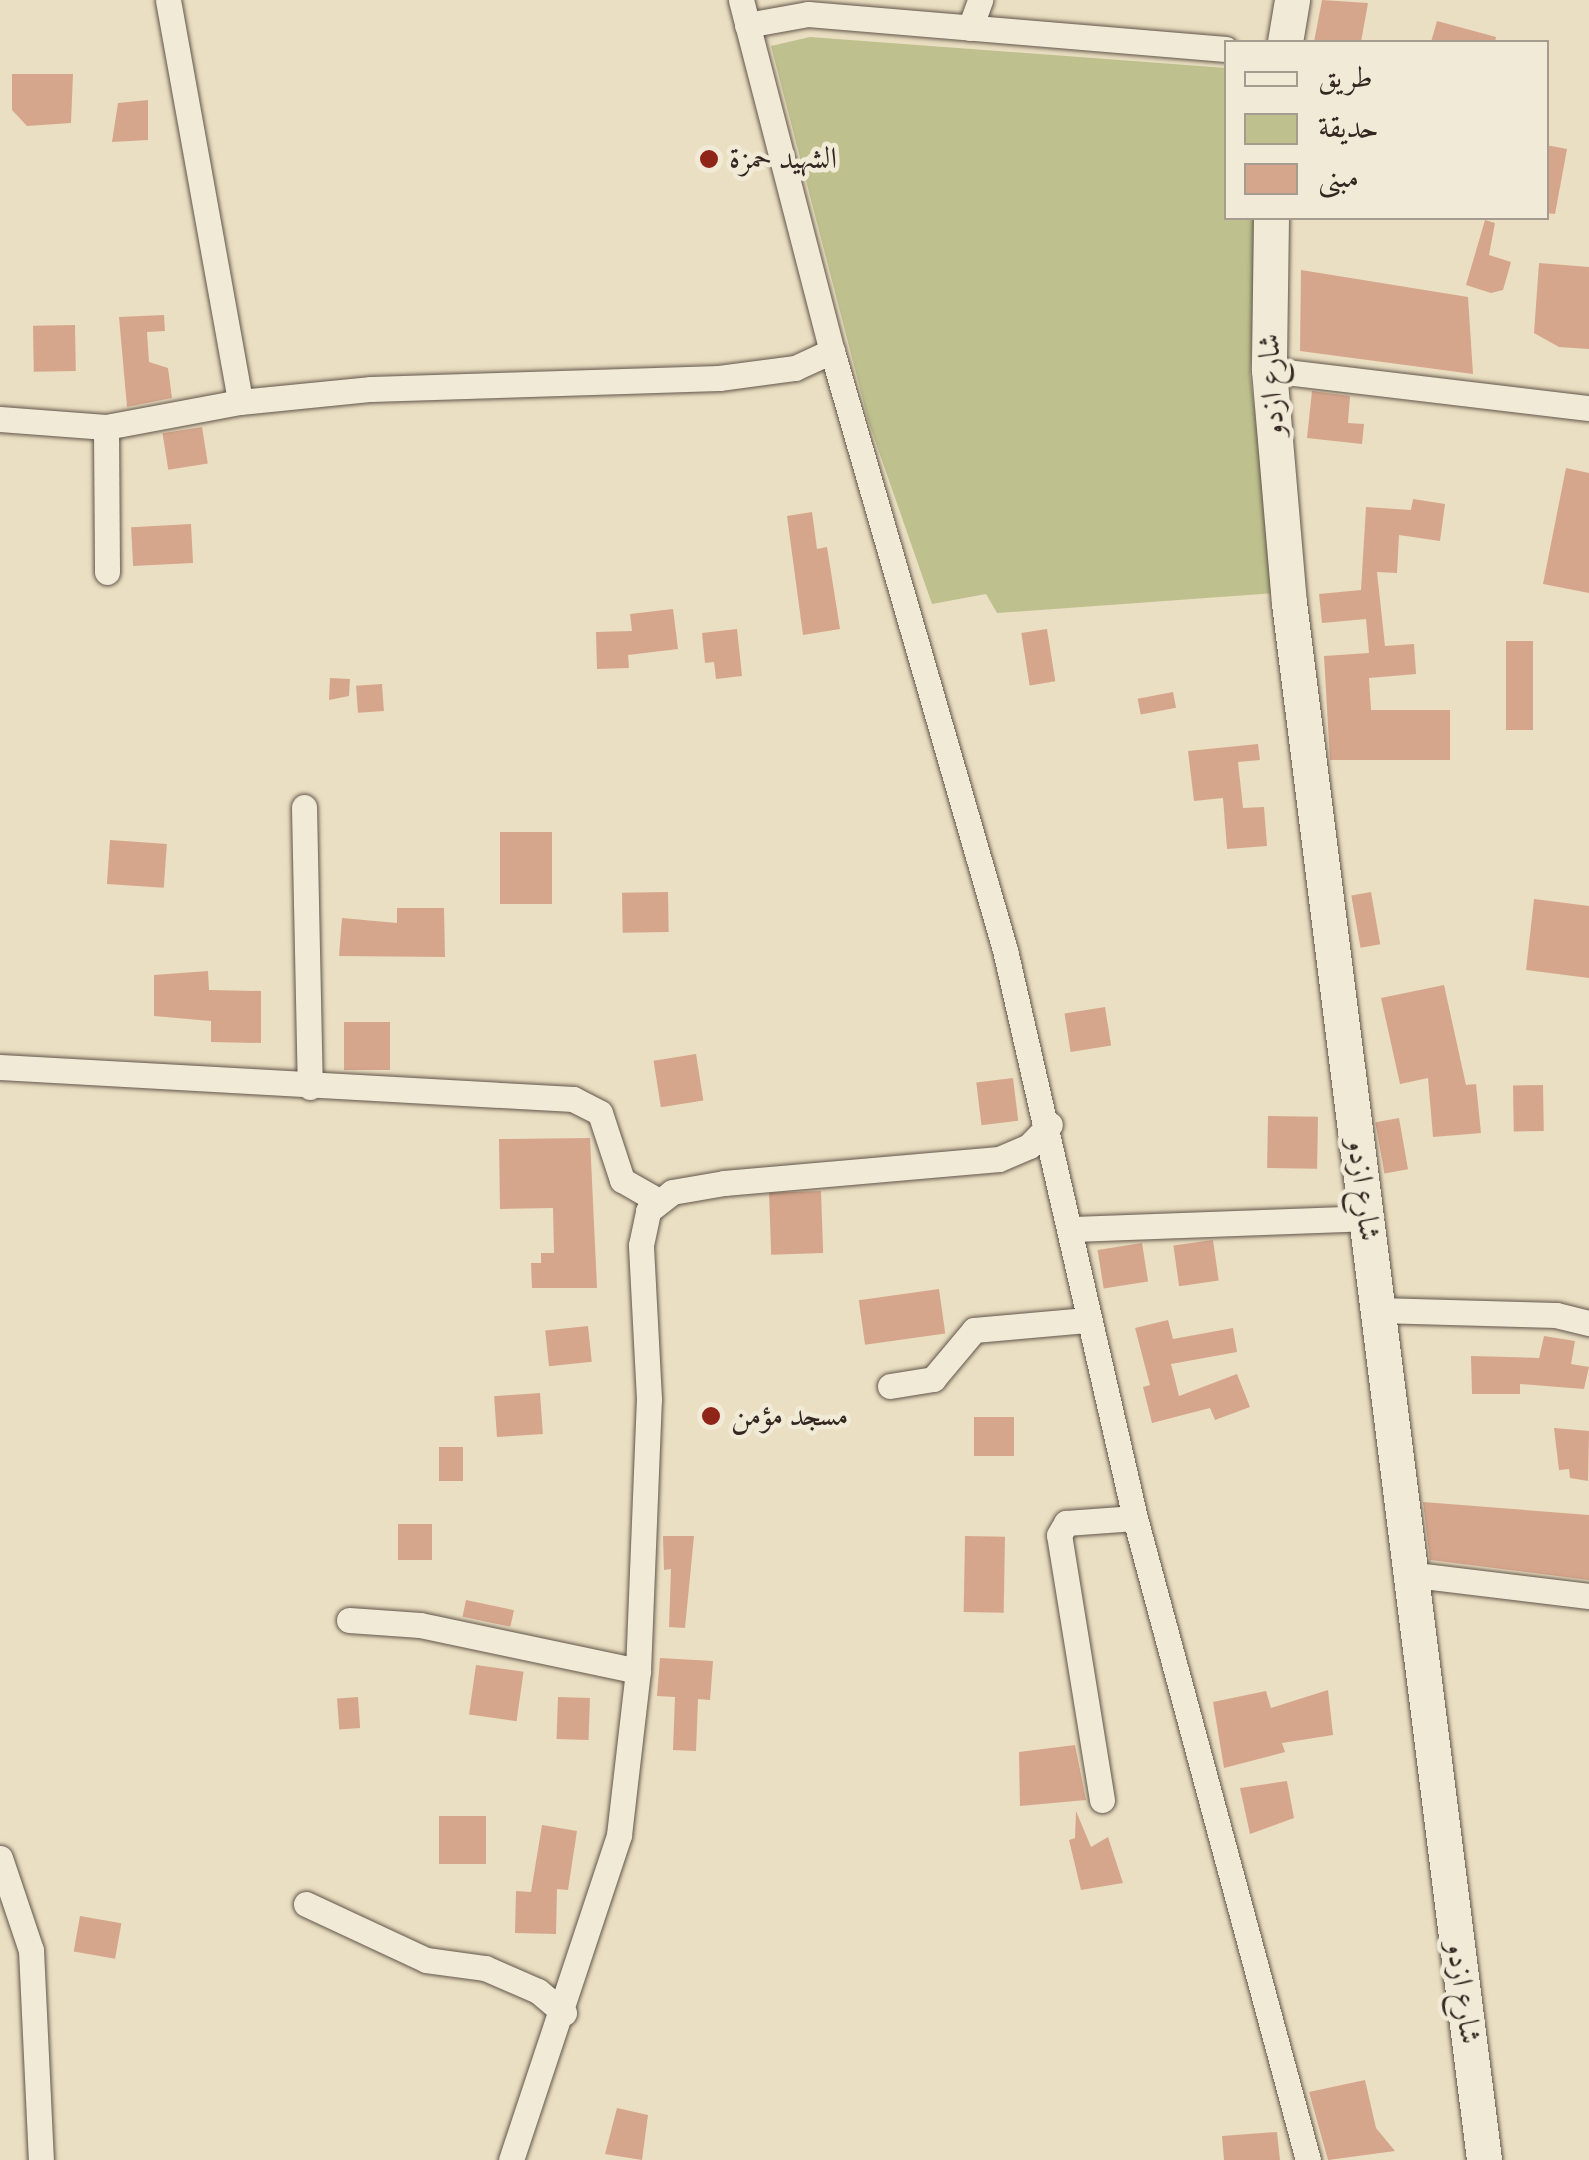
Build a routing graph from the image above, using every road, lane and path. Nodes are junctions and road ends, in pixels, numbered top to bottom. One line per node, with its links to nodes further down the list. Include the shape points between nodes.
1 (168, 0): 11 (street)
2 (980, 0): 5 (street)
3 (1292, 0): 6 (street)
4 (744, 12): 5 (street); 9 (street)
5 (970, 28): 7 (street)
6 (1285, 40)
7 (1224, 50)
8 (1271, 220): 10 (street, شارع ازدو)
9 (832, 352): 11 (street, via 794,368 719,378 371,389); 19 (street)
10 (1269, 370): 12 (street); 21 (street, شارع ازدو, via 1289,603)
11 (240, 402): 14 (street)
12 (1589, 408)
13 (0, 419): 14 (street)
14 (106, 427): 15 (street)
15 (107, 572)
16 (304, 808): 18 (street)
17 (0, 1068): 18 (street)
18 (310, 1087): 20 (street, via 588,1102 600,1113 622,1180)
19 (1050, 1124): 20 (street, via 1029,1146 999,1160 724,1183); 22 (street)
20 (657, 1200): 31 (street, via 640,1244 650,1398)
21 (1366, 1218): 22 (street); 23 (street, شارع ازدو)
22 (1072, 1229): 24 (street)
23 (1378, 1310): 25 (street, via 1556,1315); 28 (street, شارع ازدو)
24 (1087, 1320): 26 (street, via 974,1330 933,1379); 27 (street)
25 (1589, 1323)
26 (890, 1386)
27 (1135, 1518): 32 (street, via 1066,1524 1058,1535); 38 (street)
28 (1407, 1574): 29 (street); 39 (street, شارع ازدو)
29 (1589, 1596)
30 (349, 1620): 31 (street, via 420,1624)
31 (638, 1671): 35 (street, via 619,1835)
32 (1102, 1800)
33 (0, 1858): 36 (street, via 31,1950)
34 (306, 1904): 35 (street, via 426,1960 485,1968 538,1991)
35 (564, 2013): 37 (street)
36 (41, 2160)
37 (510, 2160)
38 (1308, 2160)
39 (1484, 2160)

